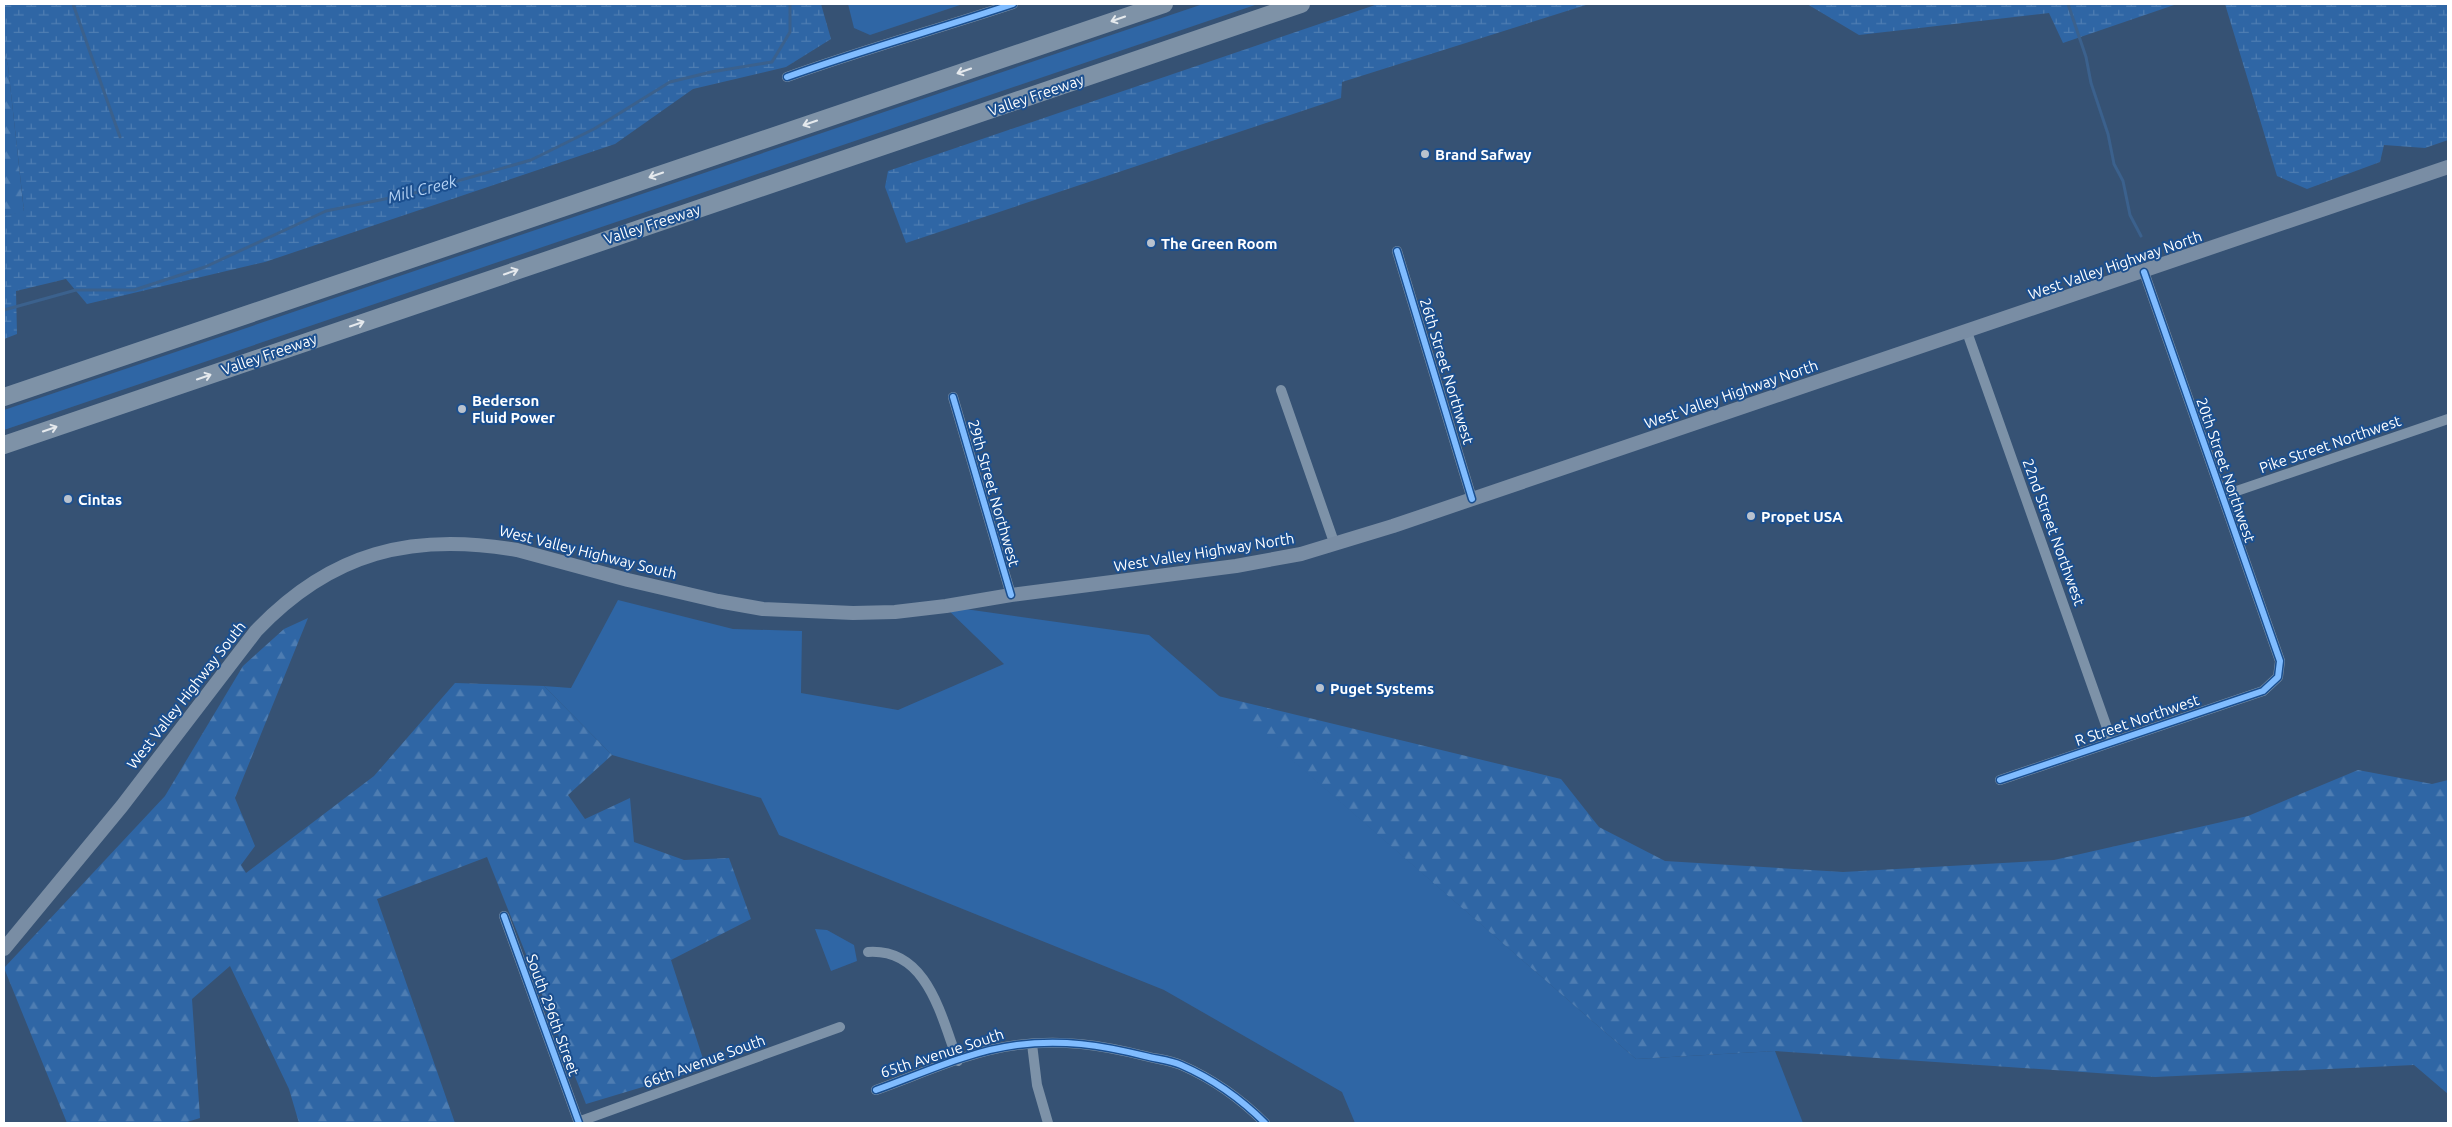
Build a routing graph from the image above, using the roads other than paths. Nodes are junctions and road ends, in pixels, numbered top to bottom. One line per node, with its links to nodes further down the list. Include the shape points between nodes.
1 (1013, 4): 4 (street)
2 (1164, 4): 10 (highway, one-way to 10)
3 (1301, 4): 13 (highway, Valley Freeway, one-way to 3, via 904,142)
4 (787, 77)
5 (2448, 167): 7 (main road, West Valley Highway North)
6 (1397, 251): 15 (street, 26th Street Northwest)
7 (2144, 272): 8 (main road, West Valley Highway North); 14 (street, 20th Street Northwest)
8 (1967, 332): 15 (main road, West Valley Highway North); 19 (street, 22nd Street Northwest)
9 (1281, 390): 16 (street)
10 (4, 396)
11 (953, 397): 17 (street, 29th Street Northwest)
12 (2448, 419): 14 (street, Pike Street Northwest)
13 (4, 445)
14 (2222, 496): 18 (street, 20th Street Northwest, via 2280,661)
15 (1472, 499): 16 (main road, West Valley Highway North)
16 (1335, 544): 17 (main road, West Valley Highway North, via 1236,566)
17 (1011, 595): 22 (main road, West Valley Highway South, via 894,612 802,612 718,601 486,545 461,542 425,544 370,555 309,585 256,631 122,806)
18 (2278, 677): 19 (street, R Street Northwest, via 2263,691)
19 (2112, 742): 20 (street, R Street Northwest)
20 (2000, 780)
21 (504, 916): 28 (street, South 296th Street)
22 (4, 949)
23 (868, 952): 26 (street, via 892,954 924,977)
24 (840, 1027): 28 (street, 66th Avenue South)
25 (1032, 1044): 26 (street, 65th Avenue South, via 994,1050); 29 (street, via 1037,1086); 30 (street, 65th Avenue South, via 1074,1042 1180,1064 1218,1085)
26 (958, 1061): 27 (street, 65th Avenue South)
27 (876, 1090)
28 (579, 1123)
29 (1048, 1123)
30 (1265, 1123)

